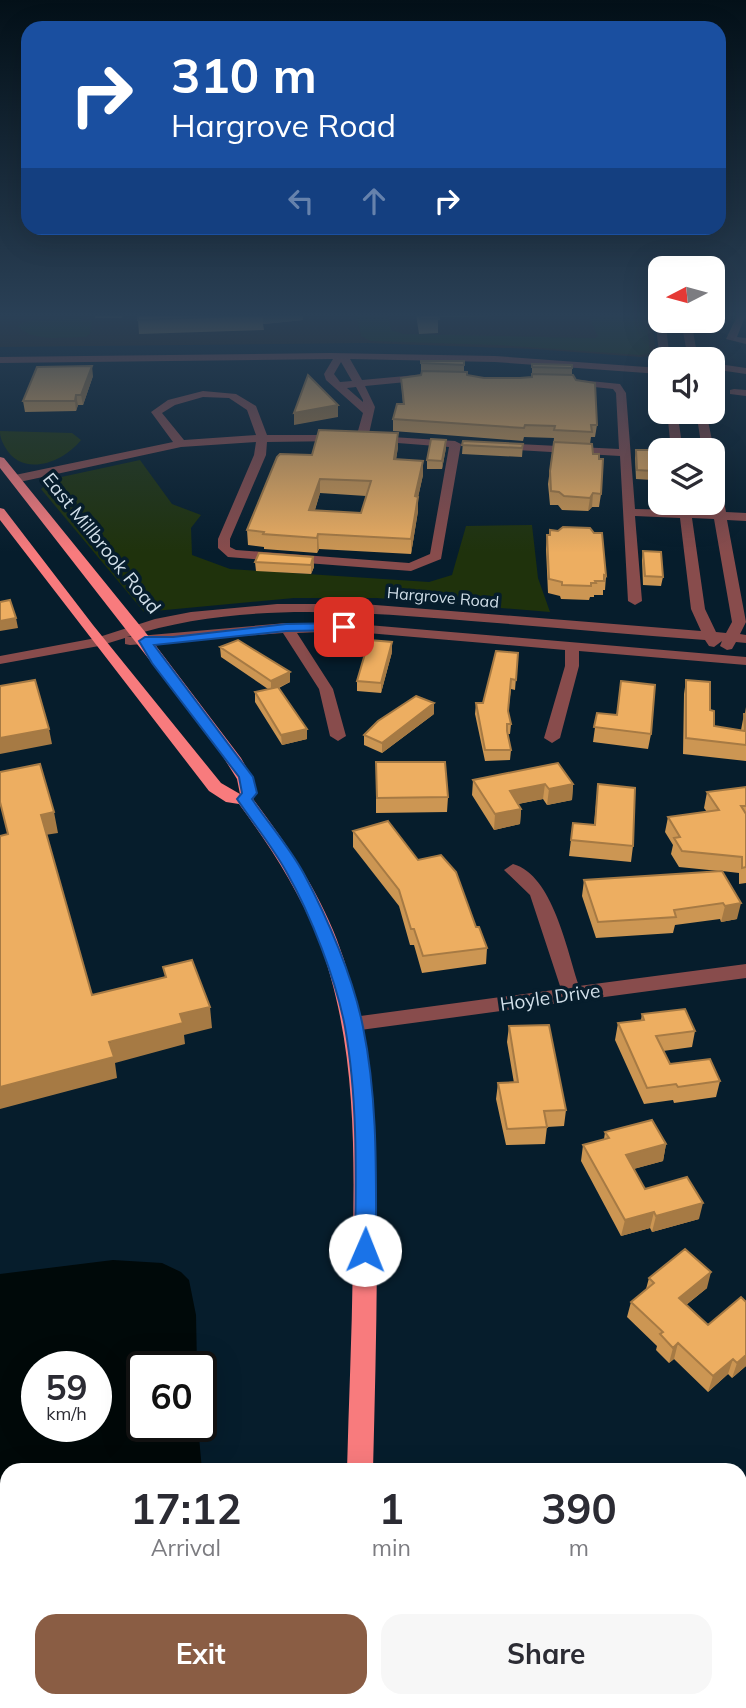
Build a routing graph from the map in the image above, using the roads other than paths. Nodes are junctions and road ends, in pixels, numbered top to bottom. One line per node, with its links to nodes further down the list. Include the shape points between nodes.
1 (346, 394): 4 (street)
2 (365, 394): 4 (street)
3 (621, 394): 9 (street)
4 (369, 412): 6 (street)
5 (262, 438): 6 (street); 6 (street, via 224,548 242,556 411,567 436,556 462,444); 7 (street); 7 (street, via 252,408 230,395 190,396 167,402 156,412)
6 (362, 438)
7 (181, 444): 11 (street)
8 (482, 445): 9 (street)
9 (624, 453): 14 (street)
10 (0, 460): 11 (main road, East Millbrook Road)
11 (15, 479): 23 (main road, East Millbrook Road)
12 (648, 511): 14 (street)
13 (0, 512): 26 (main road, East Millbrook Road)
14 (629, 512): 19 (street)
15 (686, 515): 24 (street, via 698,609)
16 (715, 515): 17 (street)
17 (720, 516): 18 (street); 25 (street)
18 (741, 517)
19 (635, 601)
20 (421, 612): 22 (street); 23 (street, Hargrove Road, via 276,608 191,616); 24 (street, Hargrove Road)
21 (286, 627): 22 (street, Hargrove Road); 23 (street, Hargrove Road, via 173,641); 31 (street, via 326,689)
22 (419, 632): 27 (street, Hargrove Road)
23 (141, 636): 26 (street, Hargrove Road); 33 (main road, East Millbrook Road, via 246,777 250,793)
24 (710, 636): 25 (street, Hargrove Road); 28 (street)
25 (739, 639): 28 (street)
26 (99, 642): 29 (street, Hargrove Road); 33 (main road, East Millbrook Road, via 215,787 232,798)
27 (572, 646): 28 (street, Hargrove Road); 32 (street, via 572,666)
28 (721, 659): 30 (street, Hargrove Road)
29 (0, 660)
30 (746, 661)
31 (338, 736)
32 (552, 738)
33 (244, 799): 37 (main road, East Millbrook Road, via 308,896 335,962)
34 (513, 870): 36 (street, via 538,892)
35 (744, 974): 36 (street, Hoyle Drive)
36 (572, 994): 37 (street, Hoyle Drive)
37 (353, 1024): 38 (main road, East Millbrook Road, via 366,1163)
38 (360, 1463)

